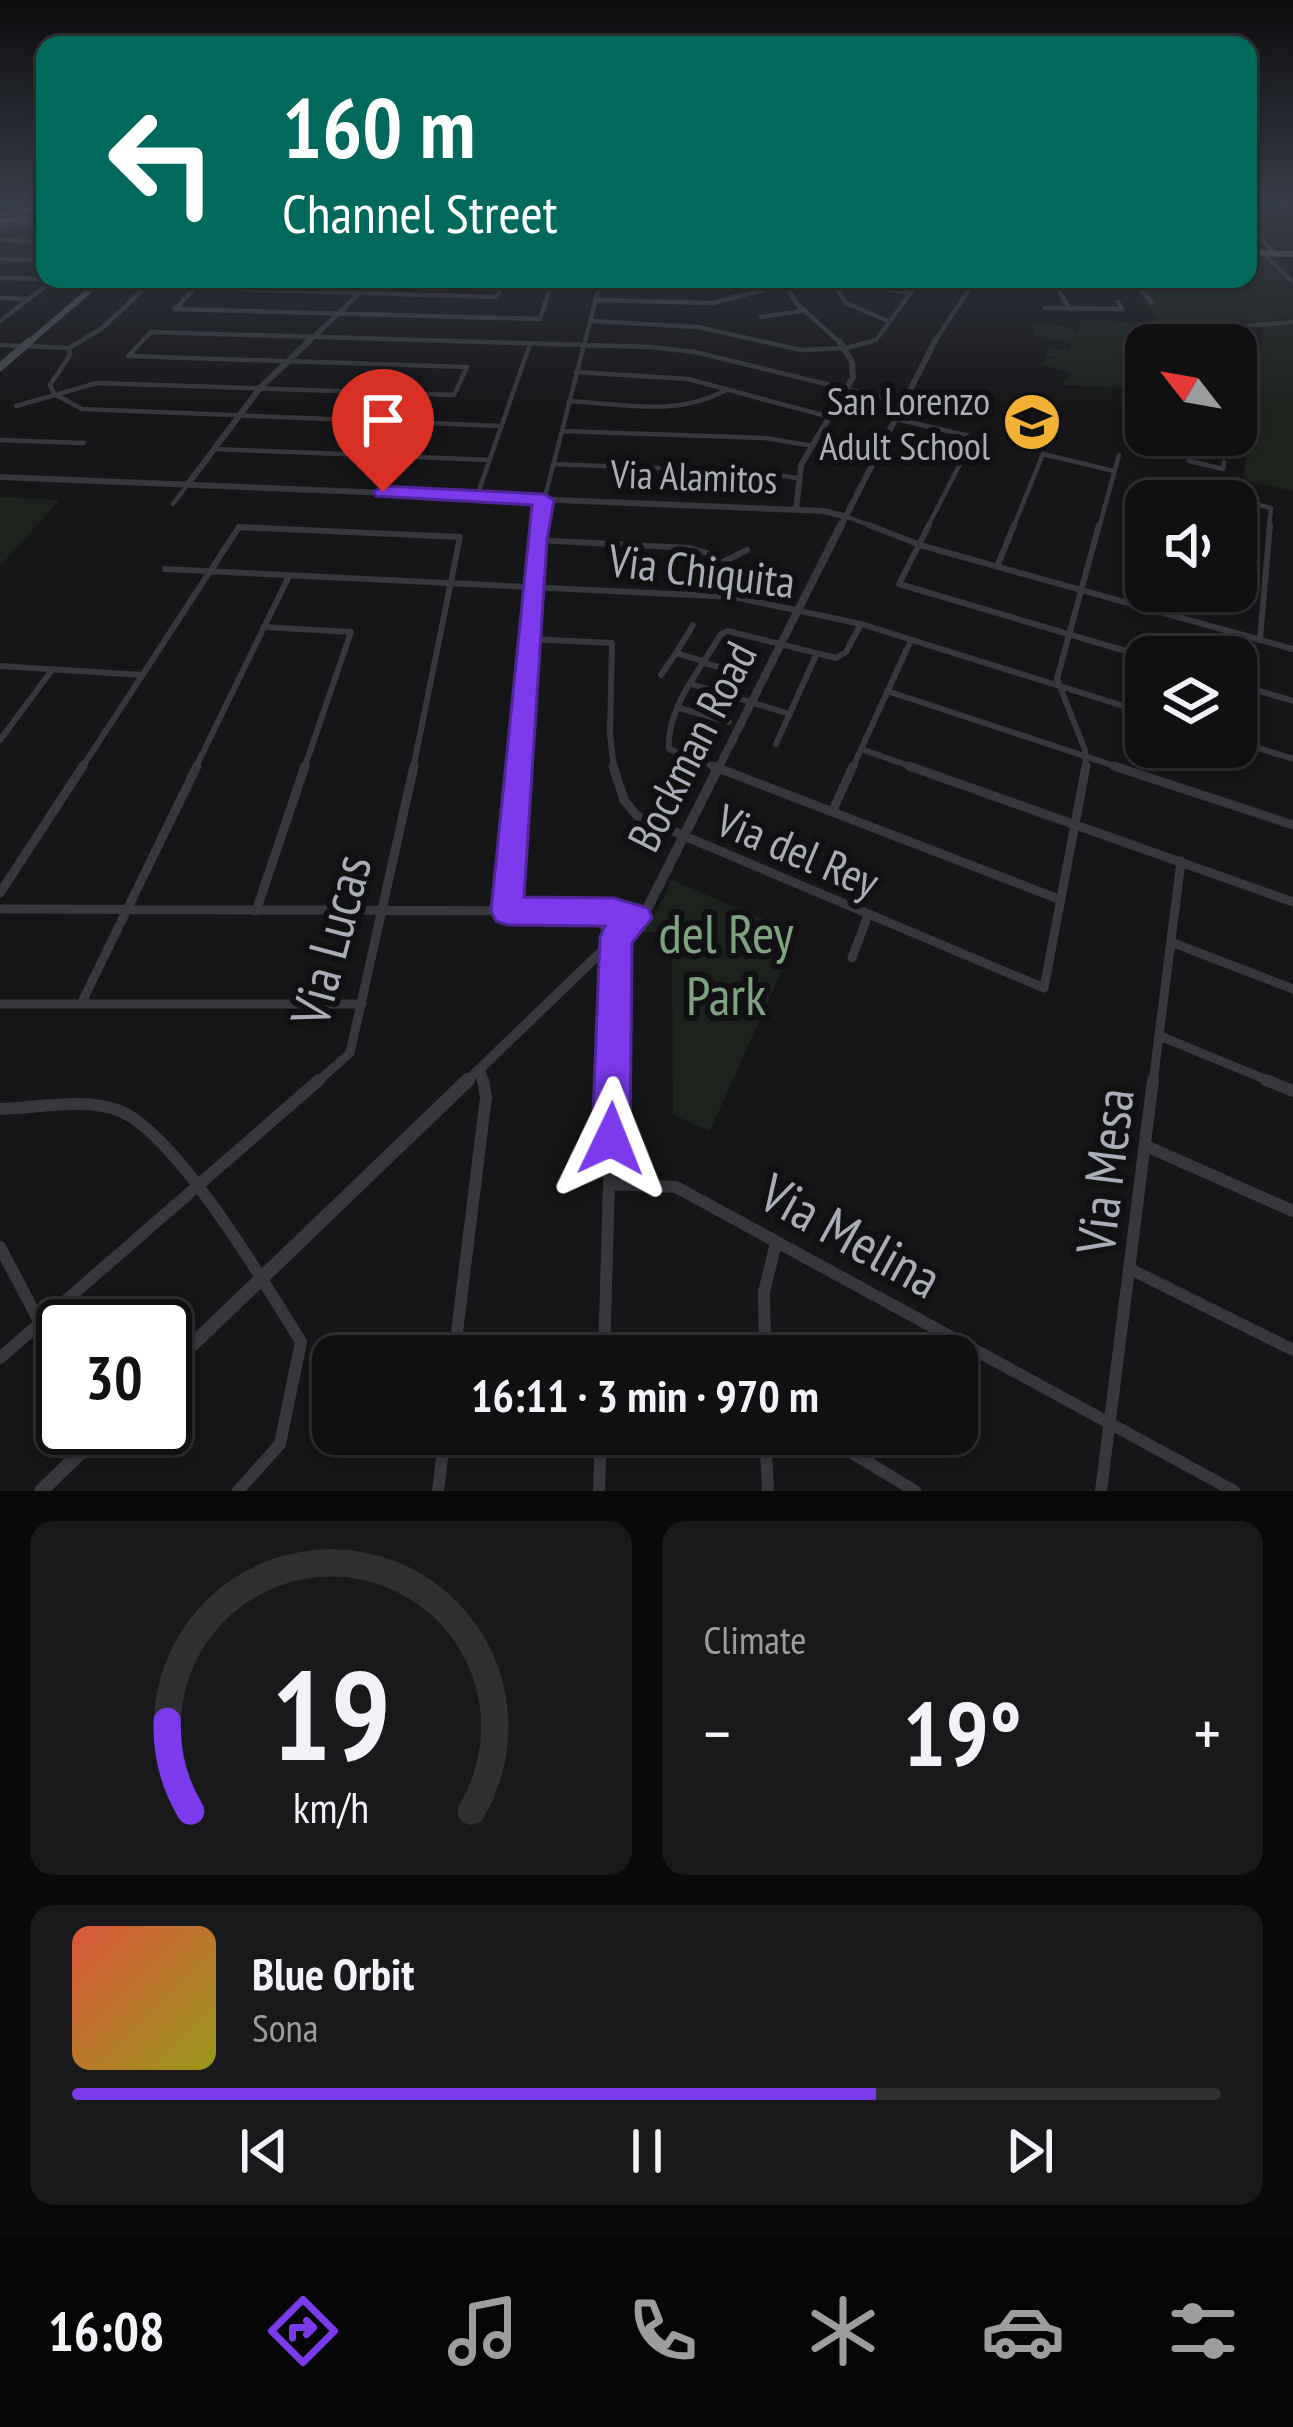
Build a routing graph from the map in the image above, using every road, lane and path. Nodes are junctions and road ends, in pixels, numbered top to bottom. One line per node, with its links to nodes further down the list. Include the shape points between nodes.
1 (0, 278): 2 (street)
2 (36, 279)
3 (43, 288): 22 (street)
4 (93, 288): 41 (main road)
5 (145, 288): 43 (street)
6 (367, 288): 19 (street)
7 (501, 288): 19 (street, via 497,297)
8 (550, 288): 30 (street, via 539,319)
9 (599, 288): 23 (street)
10 (646, 288): 24 (street)
11 (757, 288): 24 (street, via 724,302)
12 (786, 288): 29 (street)
13 (836, 288): 34 (street, via 846,303)
14 (881, 288): 20 (street)
15 (914, 288): 20 (street)
16 (970, 288): 52 (street, Bockman Road)
17 (1058, 288): 28 (street)
18 (1138, 288): 26 (street)
19 (363, 293): 30 (street); 30 (street, via 195,288 175,309)
20 (910, 293): 34 (street)
21 (0, 298): 22 (street)
22 (29, 299): 32 (street)
23 (596, 300): 24 (street); 33 (street)
24 (643, 302)
25 (1118, 302): 28 (street, via 1122,309)
26 (1152, 303)
27 (1045, 308): 28 (street)
28 (1069, 308)
29 (801, 310): 31 (street); 42 (street)
30 (340, 314): 37 (street)
31 (761, 317)
32 (0, 321)
33 (590, 321): 40 (street); 42 (street, via 698,327 801,350)
34 (888, 321): 42 (street, via 876,340)
35 (1293, 322): 36 (street)
36 (1257, 324)
37 (311, 337): 38 (street); 44 (street); 44 (street, via 151,332 128,356)
38 (530, 344): 40 (street); 57 (street)
39 (0, 345): 41 (street)
40 (584, 345): 46 (street); 49 (street, via 695,352)
41 (25, 346): 43 (street); 45 (main road)
42 (847, 348): 49 (street, via 855,371)
43 (69, 349): 50 (street, via 50,385)
44 (285, 361): 47 (street); 47 (street, via 467,367 454,395)
45 (0, 367)
46 (576, 372): 48 (street, via 664,376); 51 (street)
47 (260, 388): 50 (street, via 97,383); 54 (street)
48 (726, 390): 51 (street, via 684,405); 55 (street)
49 (846, 391): 52 (street); 55 (street)
50 (54, 394): 53 (street); 54 (street, via 98,412)
51 (569, 401): 58 (street)
52 (904, 403): 56 (street, Bockman Road)
53 (16, 406)
54 (238, 416): 57 (street); 62 (street)
55 (830, 417): 61 (street)
56 (896, 418): 77 (street, Bockman Road); 79 (street, via 974,437)
57 (502, 426): 65 (street)
58 (562, 431): 61 (street); 66 (street)
59 (0, 440): 60 (street)
60 (84, 443)
61 (813, 446): 70 (street)
62 (214, 449): 65 (street); 71 (street)
63 (1119, 455): 68 (street)
64 (1189, 456): 67 (street)
65 (490, 460): 72 (street)
66 (554, 464): 70 (street); 73 (street)
67 (1223, 466)
68 (1114, 470): 82 (street, via 1043,454); 88 (street)
69 (0, 477): 71 (street, Via Alamitos)
70 (797, 478): 76 (street)
71 (188, 484): 72 (street, Via Alamitos); 74 (street)
72 (477, 496): 73 (street, Via Alamitos)
73 (544, 500): 76 (street, Via Alamitos); 78 (street)
74 (173, 504)
75 (1257, 505): 98 (street, via 1270,508)
76 (796, 510): 77 (street, Via Alamitos)
77 (847, 517): 79 (street, Via Alamitos); 90 (street, Bockman Road)
78 (536, 540): 81 (street, via 690,548); 87 (street)
79 (920, 545): 82 (street, Via Alamitos); 95 (street, via 899,584)
80 (747, 550): 81 (street)
81 (723, 562): 89 (street, via 735,580)
82 (998, 566): 88 (street, Via Alamitos)
83 (165, 568): 84 (street, Via Chiquita)
84 (207, 571): 85 (street, Via Chiquita); 86 (street, Via Lucas, via 239,527 460,537); 107 (street)
85 (290, 576): 86 (street, Via Chiquita); 94 (street)
86 (451, 583): 87 (street, Via Chiquita); 137 (street, Via Lucas)
87 (533, 587): 89 (street, Via Chiquita); 96 (street)
88 (1080, 590): 91 (street, Via Alamitos); 95 (street)
89 (734, 597): 90 (street, Via Chiquita)
90 (799, 613): 93 (street, Via Chiquita); 99 (street, Bockman Road)
91 (1167, 614): 98 (street, Via Alamitos)
92 (693, 625): 102 (street)
93 (861, 625): 97 (street, Via Chiquita); 103 (street, via 842,657)
94 (264, 628): 136 (street, via 351,632); 140 (street)
95 (1067, 634): 101 (street); 111 (street)
96 (529, 639): 130 (street, Via del Rey, via 612,643 619,794 637,816); 138 (street)
97 (910, 640): 111 (street, Via Chiquita); 113 (street)
98 (1260, 640): 100 (street, Via Alamitos)
99 (783, 644): 103 (street); 104 (street, via 728,631); 115 (street, Bockman Road)
100 (1293, 649)
101 (1125, 652)
102 (676, 653): 104 (street); 108 (street)
103 (817, 653): 118 (street)
104 (705, 663): 109 (street); 110 (street)
105 (0, 666): 106 (street)
106 (52, 669): 107 (street); 120 (street)
107 (142, 675): 132 (street)
108 (661, 675)
109 (750, 676)
110 (694, 685): 115 (street); 116 (street)
111 (1057, 686): 117 (street, Via Chiquita); 124 (street)
112 (1257, 690): 114 (street)
113 (887, 691): 123 (street); 124 (street)
114 (1293, 701)
115 (754, 702): 118 (street); 126 (street, Bockman Road)
116 (679, 707): 119 (street); 126 (street, via 665,738 669,749)
117 (1125, 707)
118 (790, 715): 121 (street)
119 (728, 722)
120 (0, 740)
121 (776, 744)
122 (1257, 748): 125 (street)
123 (861, 749): 127 (street); 128 (street)
124 (1087, 758): 128 (street); 129 (street)
125 (1293, 759)
126 (720, 770): 127 (street); 130 (street, Bockman Road)
127 (832, 812): 133 (street)
128 (1078, 824): 131 (street); 133 (street)
129 (1293, 826)
130 (685, 838): 141 (street, Via del Rey); 142 (street, Bockman Road)
131 (1181, 861): 134 (street); 144 (street, Via Mesa)
132 (0, 893)
133 (1060, 900): 141 (street, Via del Rey, via 1044,988)
134 (1293, 902)
135 (0, 909): 140 (street)
136 (256, 911): 137 (street); 140 (street)
137 (385, 911): 138 (street); 149 (street, Via Lucas)
138 (507, 911): 139 (street)
139 (584, 911): 142 (street); 143 (street)
140 (125, 912): 148 (street)
141 (868, 915): 145 (street)
142 (636, 918): 143 (street, Bockman Road)
143 (616, 937): 151 (street, Bockman Road); 155 (street)
144 (1171, 942): 146 (street); 150 (street, Via Mesa)
145 (852, 958)
146 (1293, 989)
147 (0, 1004): 148 (street)
148 (80, 1004): 149 (street)
149 (362, 1004): 156 (street, Via Lucas, via 350,1053)
150 (1160, 1036): 152 (street); 154 (street, Via Mesa)
151 (480, 1068): 161 (street, Bockman Road); 165 (street, via 486,1097)
152 (1293, 1090)
153 (0, 1108): 156 (street, via 121,1111 158,1137)
154 (1146, 1146): 157 (street); 160 (street, Via Mesa)
155 (610, 1184): 158 (street, Via Melina, via 676,1186); 166 (street)
156 (196, 1190): 161 (street); 162 (street, Via Lucas)
157 (1293, 1211)
158 (776, 1243): 167 (street); 171 (street, Via Melina)
159 (1, 1247): 163 (street)
160 (1130, 1269): 169 (street); 171 (street, Via Mesa)
161 (262, 1277): 168 (street, Bockman Road); 178 (street, via 301,1342 280,1444)
162 (68, 1299)
163 (36, 1315)
164 (36, 1326): 170 (street, Via Lucas)
165 (457, 1335)
166 (605, 1335)
167 (765, 1335)
168 (192, 1345)
169 (1293, 1350)
170 (0, 1358)
171 (1110, 1423): 183 (street, Via Mesa); 184 (street, Via Melina)
172 (78, 1455): 177 (street)
173 (442, 1455): 179 (street)
174 (600, 1455): 180 (street)
175 (766, 1455): 181 (street)
176 (856, 1455): 182 (street)
177 (41, 1491)
178 (238, 1491)
179 (438, 1491)
180 (599, 1491)
181 (768, 1491)
182 (915, 1491)
183 (1101, 1491)
184 (1234, 1491)

